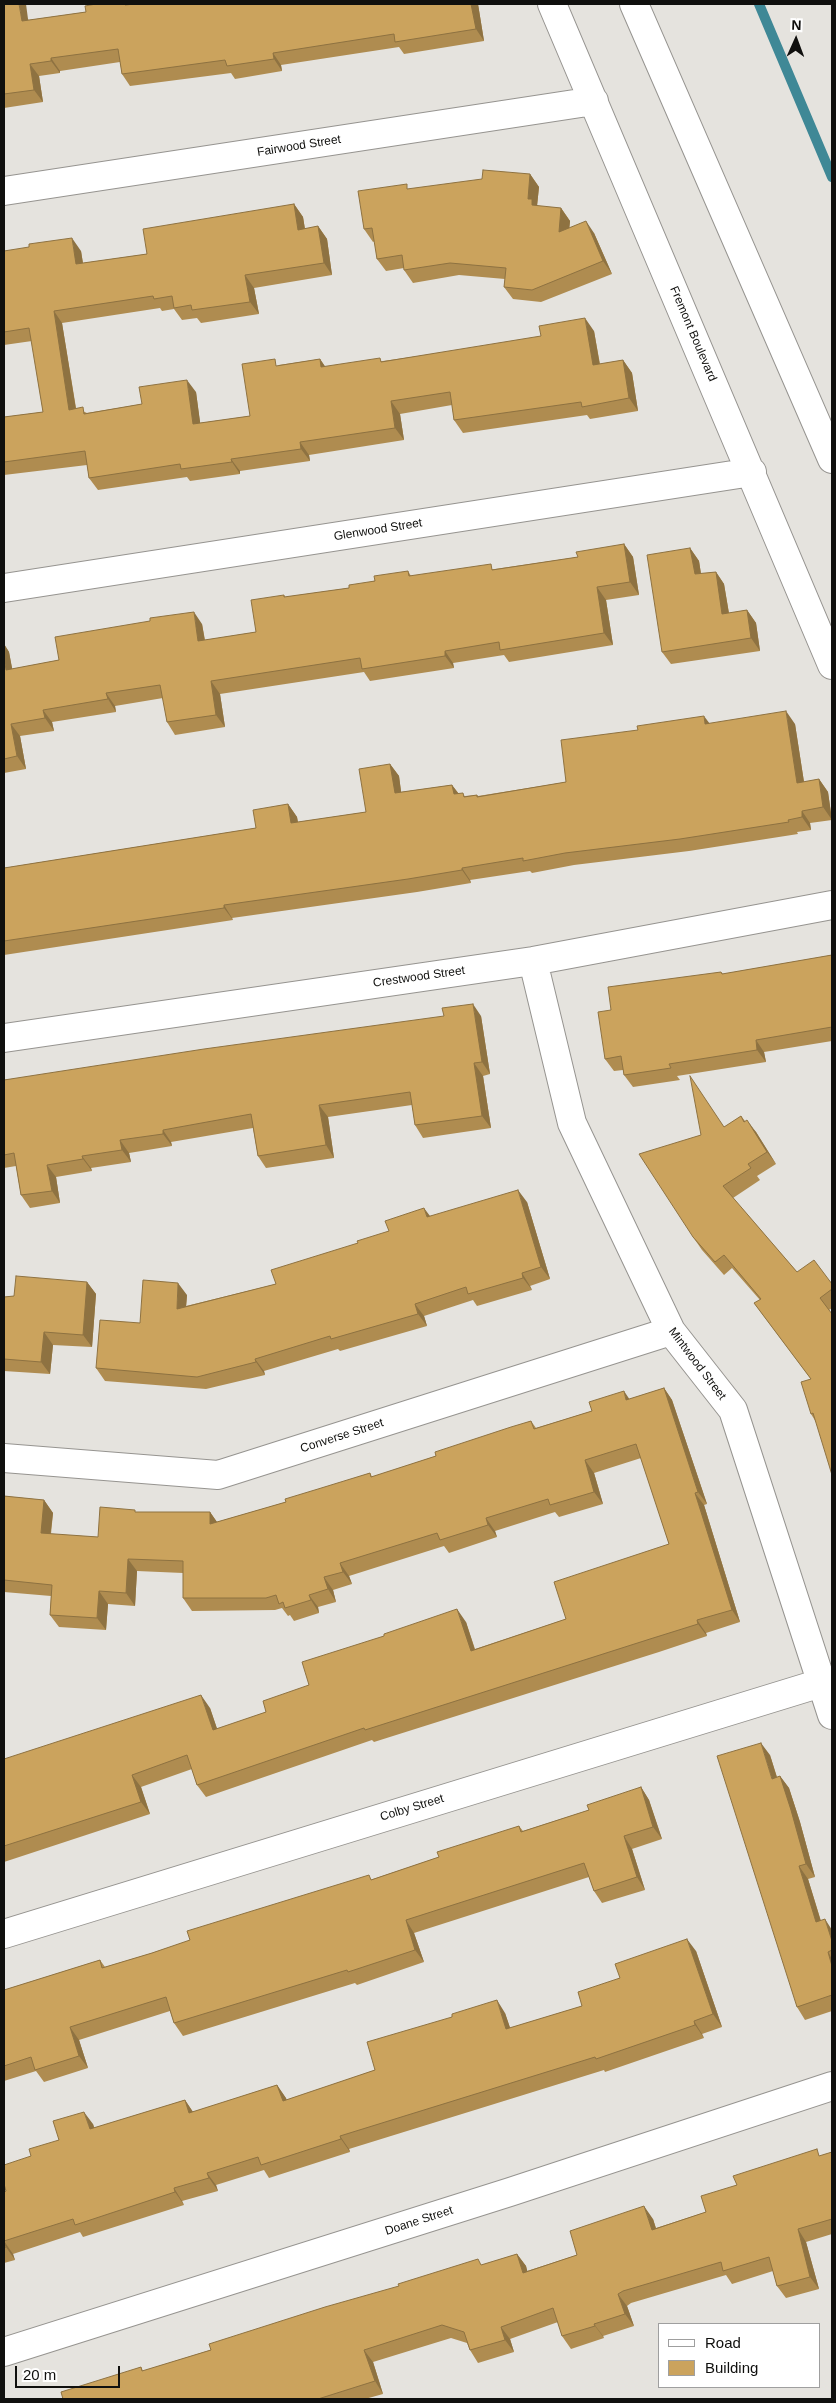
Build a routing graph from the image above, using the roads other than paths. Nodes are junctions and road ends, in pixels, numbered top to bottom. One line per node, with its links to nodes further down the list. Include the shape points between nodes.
1 (552, 4): 3 (street, Fremont Boulevard)
2 (634, 4): 5 (street)
3 (594, 100): 4 (street, Fairwood Street); 6 (street, Fremont Boulevard)
4 (4, 191)
5 (832, 459)
6 (752, 472): 7 (street, Glenwood Street); 8 (street, Fremont Boulevard)
7 (4, 588)
8 (832, 665)
9 (832, 905): 10 (street, Crestwood Street)
10 (533, 961): 11 (street, Crestwood Street); 12 (street, Mintwood Street, via 572,1123)
11 (4, 1038)
12 (671, 1331): 13 (street, Converse Street, via 218,1475); 14 (street, Mintwood Street, via 732,1410)
13 (4, 1458)
14 (821, 1682): 15 (street, Mintwood Street); 16 (street, Colby Street)
15 (832, 1715)
16 (4, 1934)
17 (832, 2086): 18 (street, Doane Street)
18 (4, 2352)

